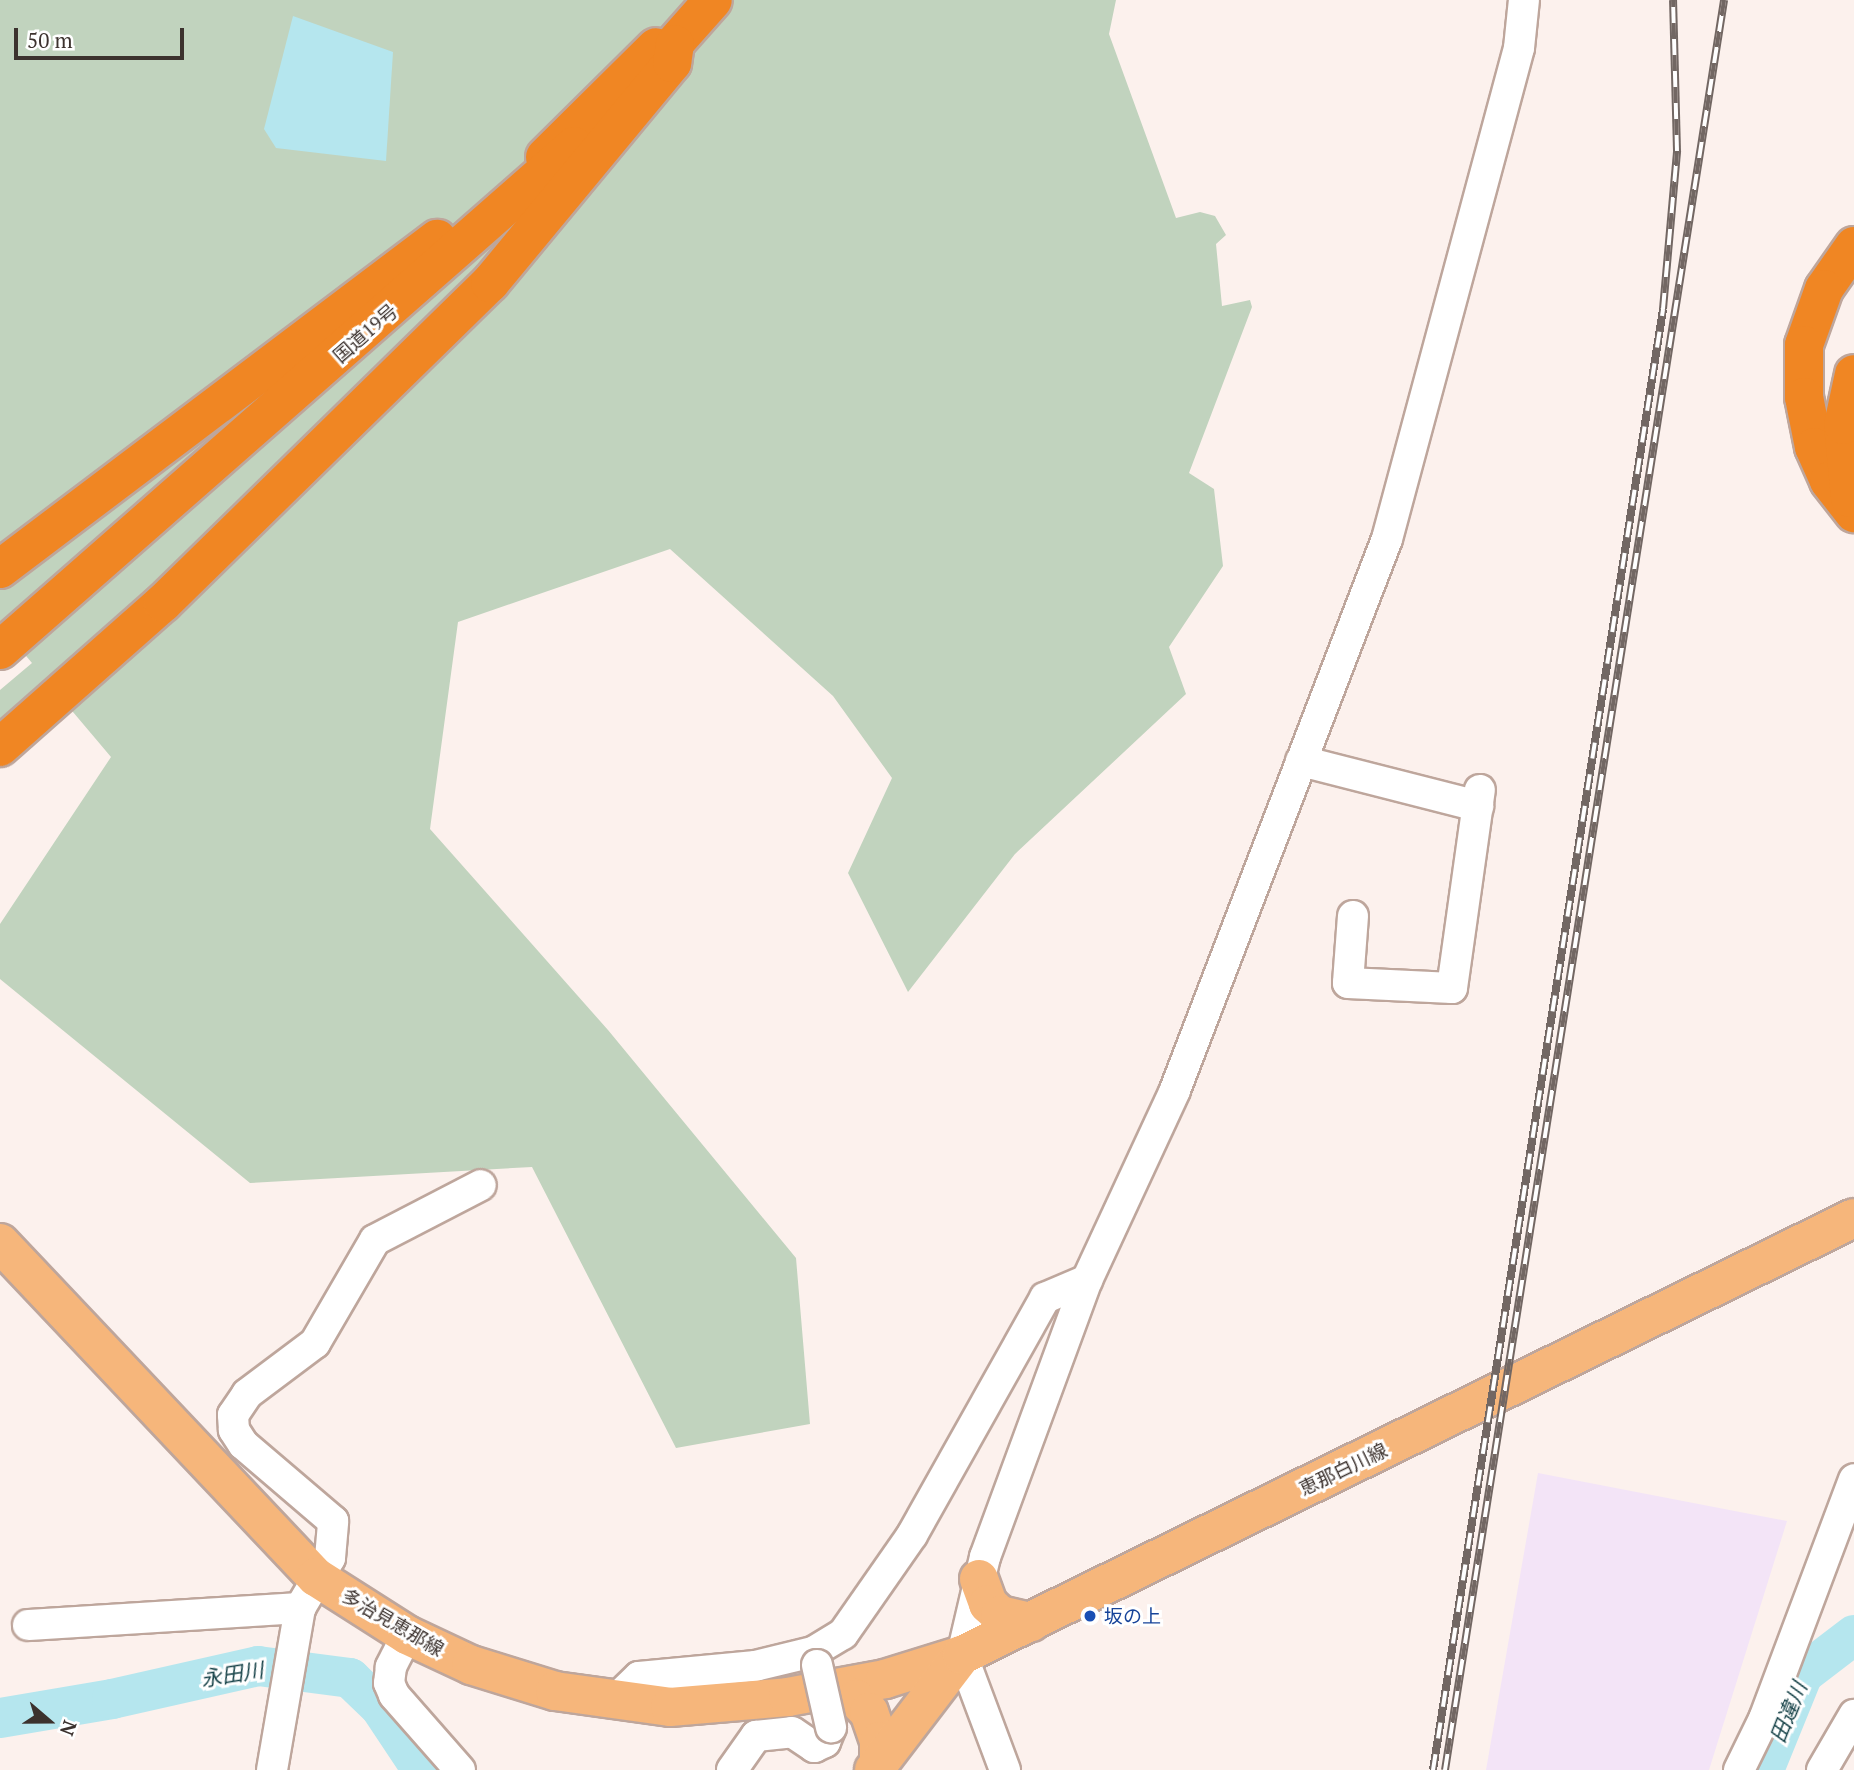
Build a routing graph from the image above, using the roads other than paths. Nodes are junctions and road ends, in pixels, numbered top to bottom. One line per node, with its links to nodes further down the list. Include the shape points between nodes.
1 (695, 0): 8 (highway, via 681,5 545,145 441,236); 9 (highway, 国道19号, via 661,42 472,225)
2 (713, 0): 4 (highway, 国道19号)
3 (1524, 0): 12 (street, via 1520,48 1387,539)
4 (675, 44): 10 (highway, 国道19号, via 545,175); 11 (highway, via 672,63 490,283 163,603)
5 (1854, 246): 7 (highway, via 1824,289 1804,345 1804,397 1814,447 1829,481)
6 (1854, 374): 7 (highway, via 1843,425)
7 (1853, 512)
8 (0, 569)
9 (0, 633)
10 (0, 650)
11 (0, 747)
12 (1301, 761): 13 (street, via 1479,798 1452,988 1348,983); 17 (street, via 1175,1090)
13 (1353, 916)
14 (481, 1185): 20 (street, via 375,1240 314,1343 247,1394 233,1415 234,1430 243,1444 333,1521 330,1558)
15 (1854, 1218): 21 (main road, 恵那白川線)
16 (0, 1243): 20 (main road, 多治見恵那線)
17 (1087, 1280): 19 (street); 25 (street, via 1045,1298 912,1535)
18 (1854, 1479): 32 (street, via 1764,1719)
19 (979, 1579): 21 (main road, via 988,1604 1000,1615); 24 (street)
20 (308, 1593): 22 (street); 23 (main road, 多治見恵那線); 28 (street, via 290,1653)
21 (1031, 1622): 24 (main road, 恵那白川線)
22 (28, 1625)
23 (407, 1635): 25 (main road, 多治見恵那線, via 555,1691 670,1707 738,1703); 29 (street, via 391,1667 389,1683 394,1695)
24 (962, 1655): 25 (main road, 多治見恵那線, via 885,1679); 27 (main road, 恵那白川線); 31 (street)
25 (821, 1669): 27 (main road, via 869,1712 879,1741); 30 (street, bridge, via 831,1727 825,1742 814,1747 792,1732 756,1736)
26 (1854, 1715): 33 (street)
27 (876, 1767)
28 (272, 1770)
29 (460, 1770)
30 (732, 1770)
31 (1004, 1770)
32 (1739, 1770)
33 (1822, 1770)

